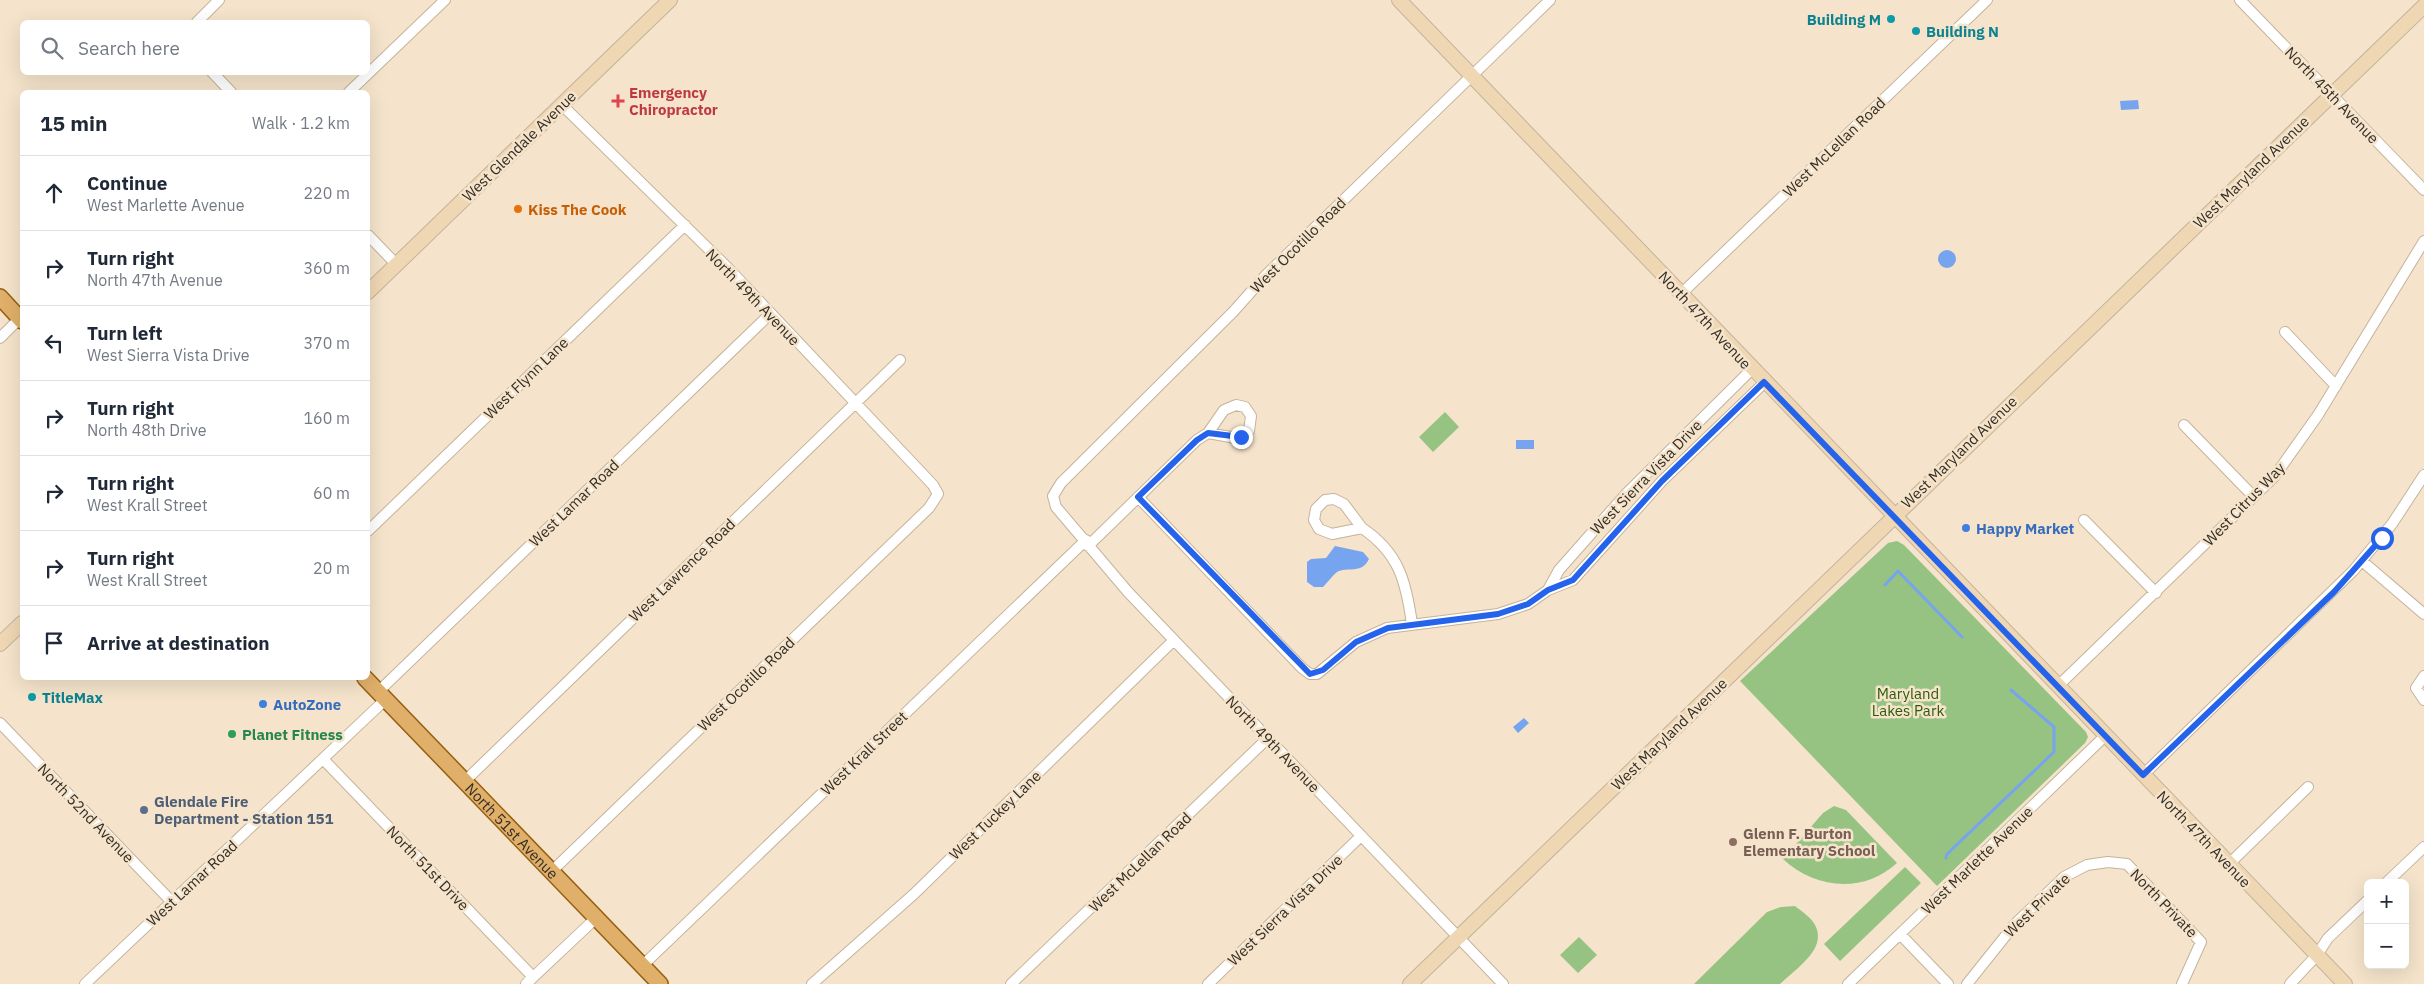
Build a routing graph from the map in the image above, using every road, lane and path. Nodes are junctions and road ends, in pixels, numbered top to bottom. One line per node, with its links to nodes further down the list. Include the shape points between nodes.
1 (219, 0): 9 (street)
2 (445, 0): 10 (street)
3 (670, 0): 17 (street, West Glendale Avenue)
4 (1399, 0): 13 (street, North 47th Avenue)
5 (1550, 0): 13 (street, West Ocotillo Road)
6 (1987, 0): 24 (street, West McLellan Road)
7 (2240, 0): 16 (street, North 45th Avenue)
8 (2424, 6): 16 (street, West Maryland Avenue)
9 (199, 20)
10 (370, 72)
11 (215, 75): 14 (street)
12 (367, 75): 15 (street)
13 (1472, 76): 24 (street, North 47th Avenue); 40 (street, West Ocotillo Road, via 1266,275 1061,483)
14 (229, 90)
15 (351, 90)
16 (2331, 95): 18 (street, North 45th Avenue); 43 (street, West Maryland Avenue)
17 (562, 105): 19 (street, North 49th Avenue); 22 (street, West Glendale Avenue)
18 (2424, 190)
19 (684, 225): 26 (street, North 49th Avenue); 46 (street, West Flynn Lane)
20 (370, 237): 22 (street)
21 (2424, 241): 34 (street, West Citrus Way)
22 (396, 264): 23 (street, West Glendale Avenue)
23 (370, 290)
24 (1681, 294): 32 (street, North 47th Avenue)
25 (0, 297): 27 (main road)
26 (770, 315): 35 (street, North 49th Avenue); 59 (street, West Lamar Road)
27 (20, 318)
28 (20, 320): 30 (street)
29 (2285, 332): 34 (street)
30 (0, 338)
31 (900, 360): 35 (street, West Lawrence Road)
32 (1752, 369): 33 (street, North 47th Avenue); 49 (street, West Sierra Vista Drive, via 1626,494 1559,570)
33 (1764, 382): 43 (street, North 47th Avenue); 49 (street, West Sierra Vista Drive, via 1662,481 1573,580)
34 (2336, 386): 42 (street, West Citrus Way, via 2298,446)
35 (856, 403): 39 (street, North 49th Avenue); 66 (street, West Lawrence Road)
36 (2184, 425): 42 (street)
37 (1208, 433): 41 (street, West Krall Street)
38 (2424, 475): 48 (street, via 2392,524)
39 (938, 494): 72 (street, West Ocotillo Road, via 929,508)
40 (1053, 496): 47 (street, North 49th Avenue, via 1056,507)
41 (1138, 497): 47 (street, West Krall Street); 52 (street, West Sierra Vista Drive, via 1310,674 1323,670 1365,637 1388,628)
42 (2254, 497): 50 (street, West Citrus Way)
43 (1894, 516): 58 (street, North 47th Avenue); 78 (street, West Maryland Avenue)
44 (2084, 520): 50 (street)
45 (1362, 528): 45 (street, via 1340,501 1325,500 1316,509 1316,524 1323,532 1332,534); 52 (street, via 1384,545 1396,561 1407,589)
46 (370, 529)
47 (1087, 543): 54 (street, North 49th Avenue); 80 (street, West Krall Street)
48 (2362, 561): 51 (street); 65 (street, via 2334,592)
49 (1548, 590): 52 (street, West Sierra Vista Drive, via 1528,604 1498,614)
50 (2156, 592): 58 (street, West Citrus Way)
51 (2424, 614)
52 (1412, 624)
53 (20, 625): 55 (street)
54 (1174, 640): 63 (street, North 49th Avenue); 84 (street, West Tuckey Lane, via 914,894)
55 (0, 644)
56 (2424, 676): 60 (street, via 2416,688)
57 (367, 680): 59 (main road, North 51st Avenue)
58 (2058, 686): 62 (street, North 47th Avenue)
59 (383, 695): 64 (street, West Lamar Road); 66 (main road, North 51st Avenue)
60 (2424, 700)
61 (0, 724): 74 (street, North 52nd Avenue)
62 (2105, 736): 65 (street, North 47th Avenue); 77 (street, West Marlette Avenue)
63 (1268, 738): 68 (street, North 49th Avenue); 85 (street, West McLellan Road)
64 (323, 759): 74 (street, West Lamar Road); 81 (street, North 51st Drive)
65 (2143, 775): 71 (street, North 47th Avenue)
66 (465, 780): 72 (main road, North 51st Avenue)
67 (2308, 787): 71 (street)
68 (1361, 836): 78 (street, North 49th Avenue); 86 (street, West Sierra Vista Drive)
69 (2424, 847): 73 (street)
70 (2127, 864): 91 (street, West Private, via 2108,862 2070,872 2006,933); 92 (street, North Private, via 2201,942)
71 (2229, 864): 79 (street, North 47th Avenue)
72 (552, 871): 76 (main road, North 51st Avenue)
73 (2390, 879)
74 (172, 902): 82 (street, West Lamar Road)
75 (2364, 904): 79 (street, via 2328,938)
76 (596, 918): 80 (main road, North 51st Avenue); 81 (street)
77 (1900, 934): 89 (street, West Marlette Avenue); 90 (street)
78 (1458, 937): 87 (street, West Maryland Avenue); 88 (street, North 49th Avenue)
79 (2317, 955): 93 (street); 94 (street, North 47th Avenue)
80 (642, 966): 83 (main road, North 51st Avenue)
81 (530, 981)
82 (85, 984)
83 (660, 984)
84 (812, 984)
85 (1011, 984)
86 (1208, 984)
87 (1410, 984)
88 (1503, 984)
89 (1848, 984)
90 (1948, 984)
91 (1966, 984)
92 (2182, 984)
93 (2290, 984)
94 (2345, 984)

